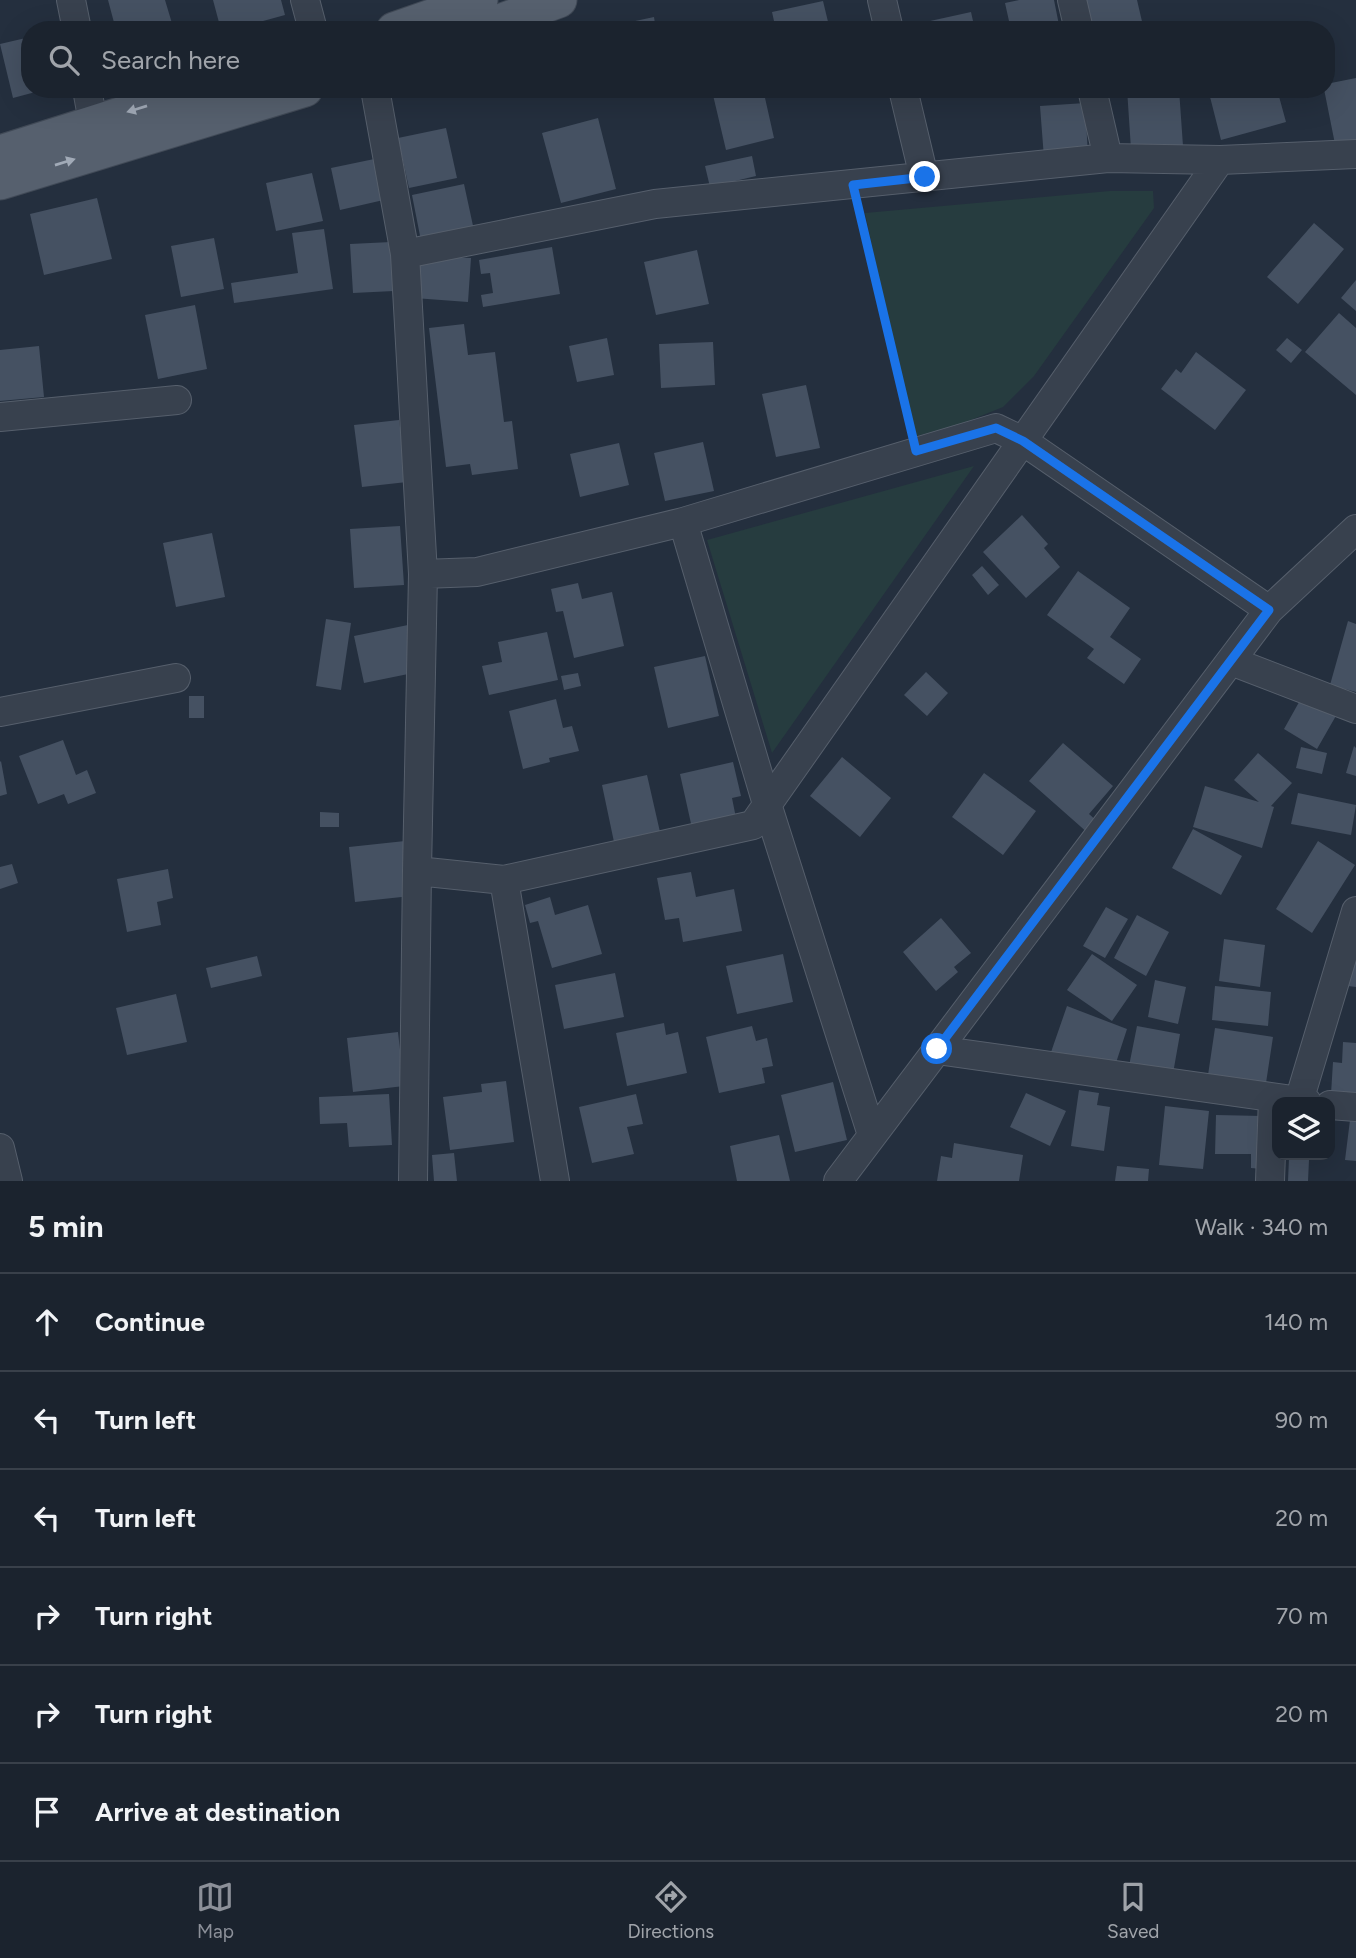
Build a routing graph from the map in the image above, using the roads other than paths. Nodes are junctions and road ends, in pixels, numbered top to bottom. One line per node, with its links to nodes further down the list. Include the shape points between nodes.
1 (71, 0): 7 (street)
2 (305, 0): 8 (street)
3 (480, 0): 9 (main road)
4 (559, 0): 10 (main road)
5 (881, 0): 11 (street)
6 (1072, 0): 12 (street)
7 (74, 21)
8 (311, 21)
9 (420, 21)
10 (502, 21)
11 (887, 21)
12 (1077, 21)
13 (143, 98): 18 (main road, one-way to 18)
14 (275, 98): 24 (main road, one-way to 14)
15 (377, 98): 25 (street)
16 (905, 98): 23 (street)
17 (1094, 98): 21 (street)
18 (90, 106): 19 (main road)
19 (0, 153)
20 (1356, 154): 22 (street)
21 (1108, 159): 22 (street); 23 (street)
22 (1220, 160): 28 (street)
23 (925, 177): 25 (street, via 655,204)
24 (0, 182)
25 (405, 254): 31 (street)
26 (177, 400): 27 (street)
27 (0, 417)
28 (1023, 441): 29 (street, via 996,428); 32 (street); 37 (street)
29 (683, 522): 31 (street, via 477,572); 37 (street)
30 (1356, 529): 32 (street)
31 (423, 574): 38 (street)
32 (1269, 610): 33 (street)
33 (1231, 661): 35 (street); 41 (street)
34 (176, 677): 36 (street)
35 (1356, 709)
36 (0, 712)
37 (767, 804): 39 (street, via 753,825); 46 (street)
38 (416, 871): 39 (street); 50 (street)
39 (504, 880): 51 (street)
40 (1356, 911): 42 (street)
41 (937, 1049): 43 (street); 46 (street)
42 (1287, 1097)
43 (1272, 1098)
44 (1335, 1105): 45 (street)
45 (1356, 1107)
46 (872, 1135): 52 (street)
47 (0, 1148): 49 (street)
48 (1274, 1160): 53 (street)
49 (8, 1181)
50 (413, 1181)
51 (555, 1181)
52 (838, 1181)
53 (1270, 1181)

